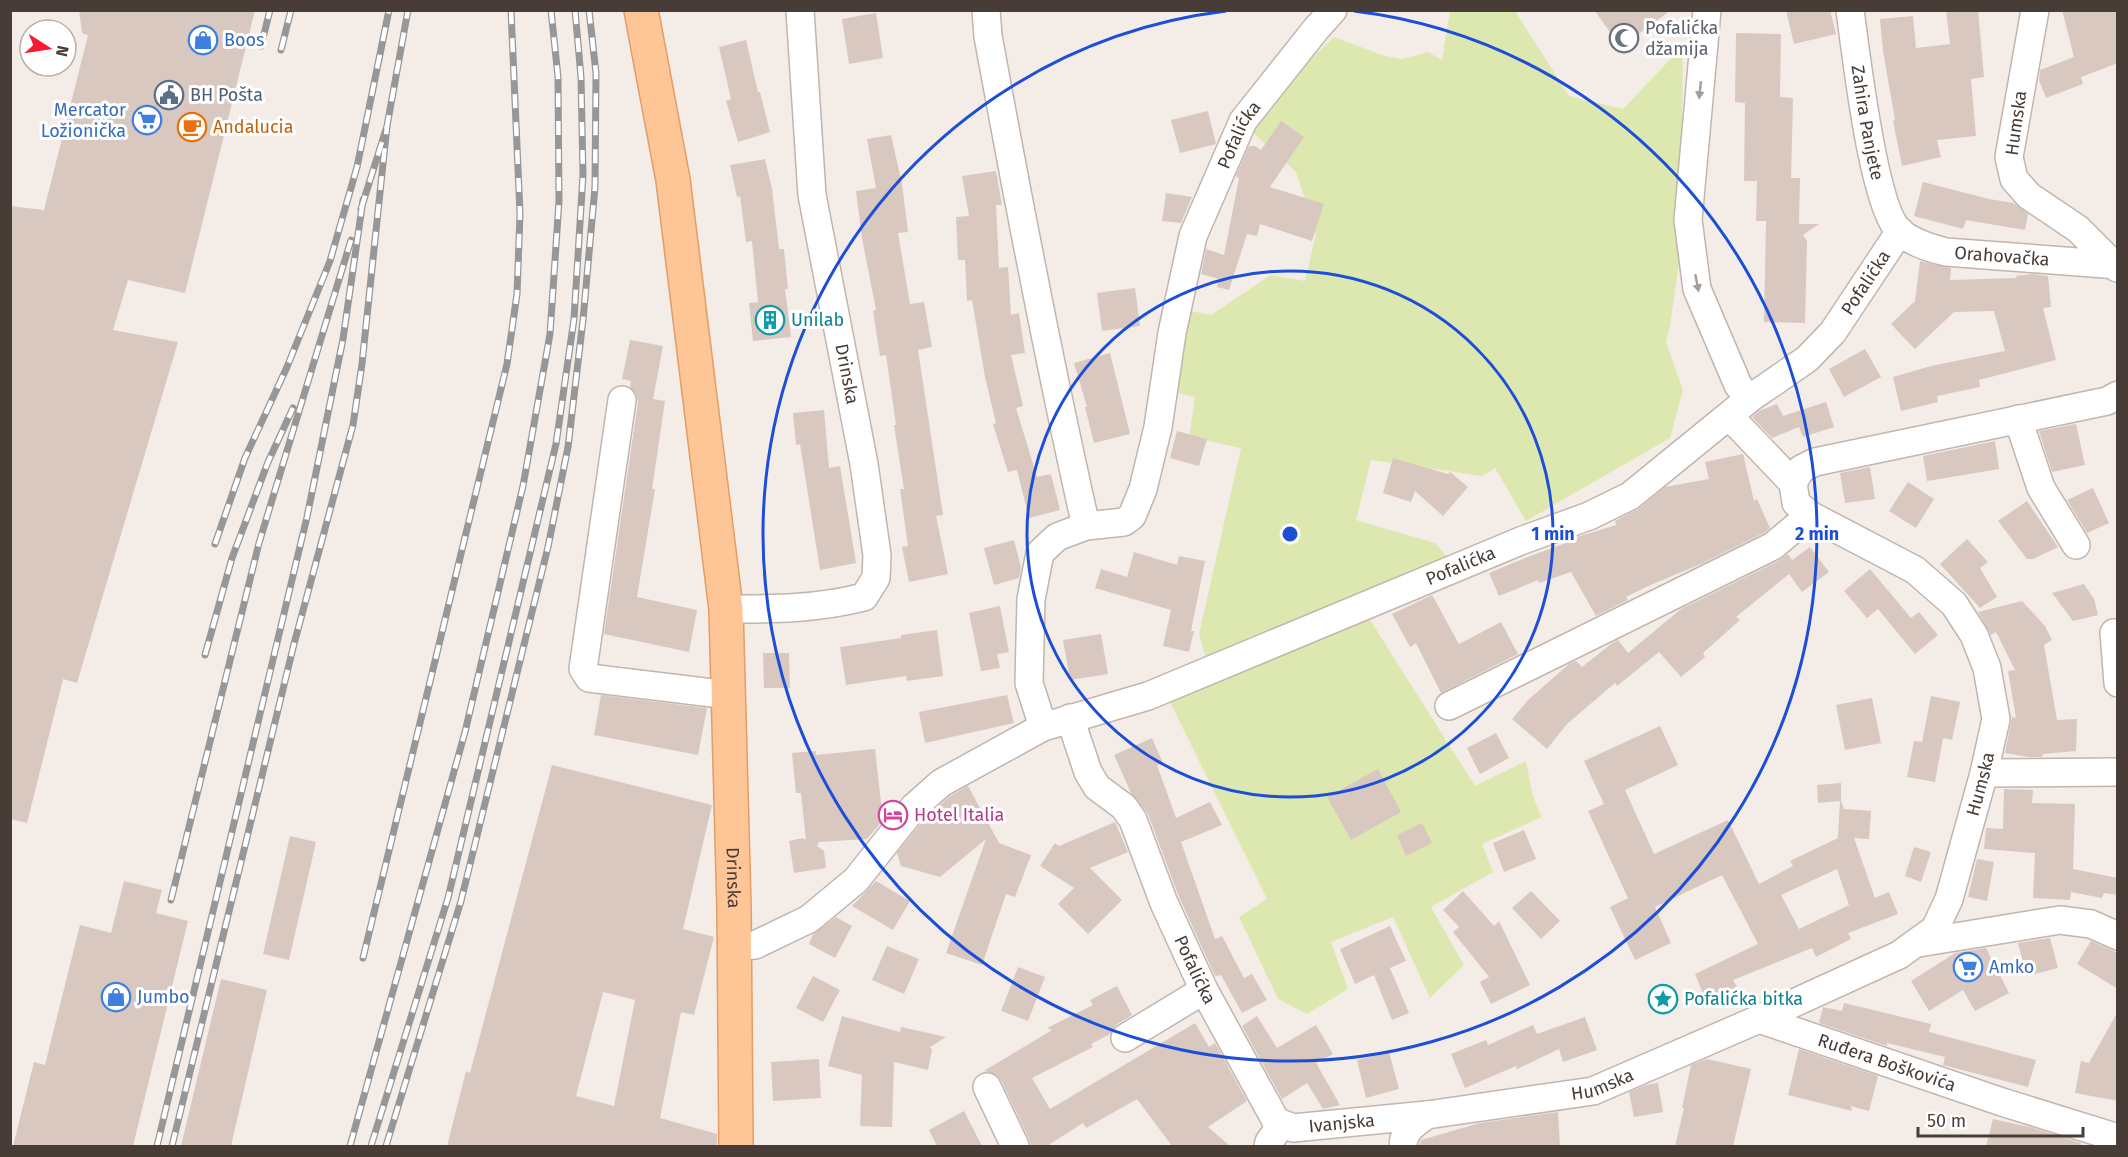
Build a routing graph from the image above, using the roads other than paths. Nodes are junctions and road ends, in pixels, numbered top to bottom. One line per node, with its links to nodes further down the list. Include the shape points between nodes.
1 (641, 10): 18 (main road, Drinska, via 673,180)
2 (800, 10): 18 (street, Drinska, via 812,195 864,464 877,555 876,578 864,597 833,604 795,609)
3 (986, 10): 16 (street, via 1025,239)
4 (1333, 10): 16 (street, Pofalićka, via 1243,121 1193,236 1172,333 1158,427 1132,516 1124,522)
5 (1707, 10): 12 (street, Humska, one-way to 12, via 1688,220 1697,288 1738,385)
6 (1850, 10): 8 (street, Zahira Panjete, via 1876,173 1890,218)
7 (2035, 10): 9 (street, Humska, via 2009,157 2014,179 2029,196 2078,229)
8 (1899, 231): 9 (street, Orahovačka, via 1922,246 1946,252); 12 (street, Pofalićka, via 1833,332 1807,359)
9 (2115, 266)
10 (2118, 395): 13 (street, via 2107,401)
11 (622, 400): 21 (street, via 583,669 589,678)
12 (1740, 408): 14 (street, Humska); 23 (street, Pofalićka, via 1630,496 1589,516 1148,696)
13 (2018, 420): 14 (street, via 1815,462 1801,469); 17 (street, via 2041,488)
14 (1792, 483): 15 (street, Humska, via 1796,503)
15 (1810, 515): 22 (street, via 1773,546); 26 (street, Humska, via 1915,570 1954,604 1974,635 1987,669 1996,719)
16 (1086, 526): 24 (street, Pofalićka, via 1057,537 1040,553 1031,599 1029,683)
17 (2076, 545)
18 (726, 609): 21 (main road, Drinska)
19 (2114, 633): 20 (street)
20 (2118, 682)
21 (729, 695): 29 (main road, Drinska)
22 (1449, 706)
23 (1070, 718): 24 (street, Pofalićka); 30 (street, Pofalićka, via 1097,787 1124,807 1133,820 1164,903)
24 (1043, 727): 29 (street, Pofalićka, via 941,783 914,807 856,880 809,919 754,945)
25 (2118, 772): 26 (street)
26 (1984, 773): 28 (street, Humska, via 1949,899 1935,929)
27 (2118, 936): 28 (street, via 2078,920 2060,920)
28 (1918, 943): 31 (street, Humska)
29 (733, 947): 37 (main road, Drinska)
30 (1204, 990): 32 (street); 35 (street, Pofalićka, via 1272,1117)
31 (1759, 1019): 34 (street, Humska, via 1593,1091); 36 (street, Ruđera Boškovića)
32 (1125, 1038)
33 (987, 1087): 38 (street)
34 (1427, 1115): 35 (street, Ivanjska, via 1293,1128); 39 (street, via 1406,1132)
35 (1275, 1136)
36 (2118, 1138)
37 (736, 1146)
38 (1015, 1146)
39 (1403, 1146)

